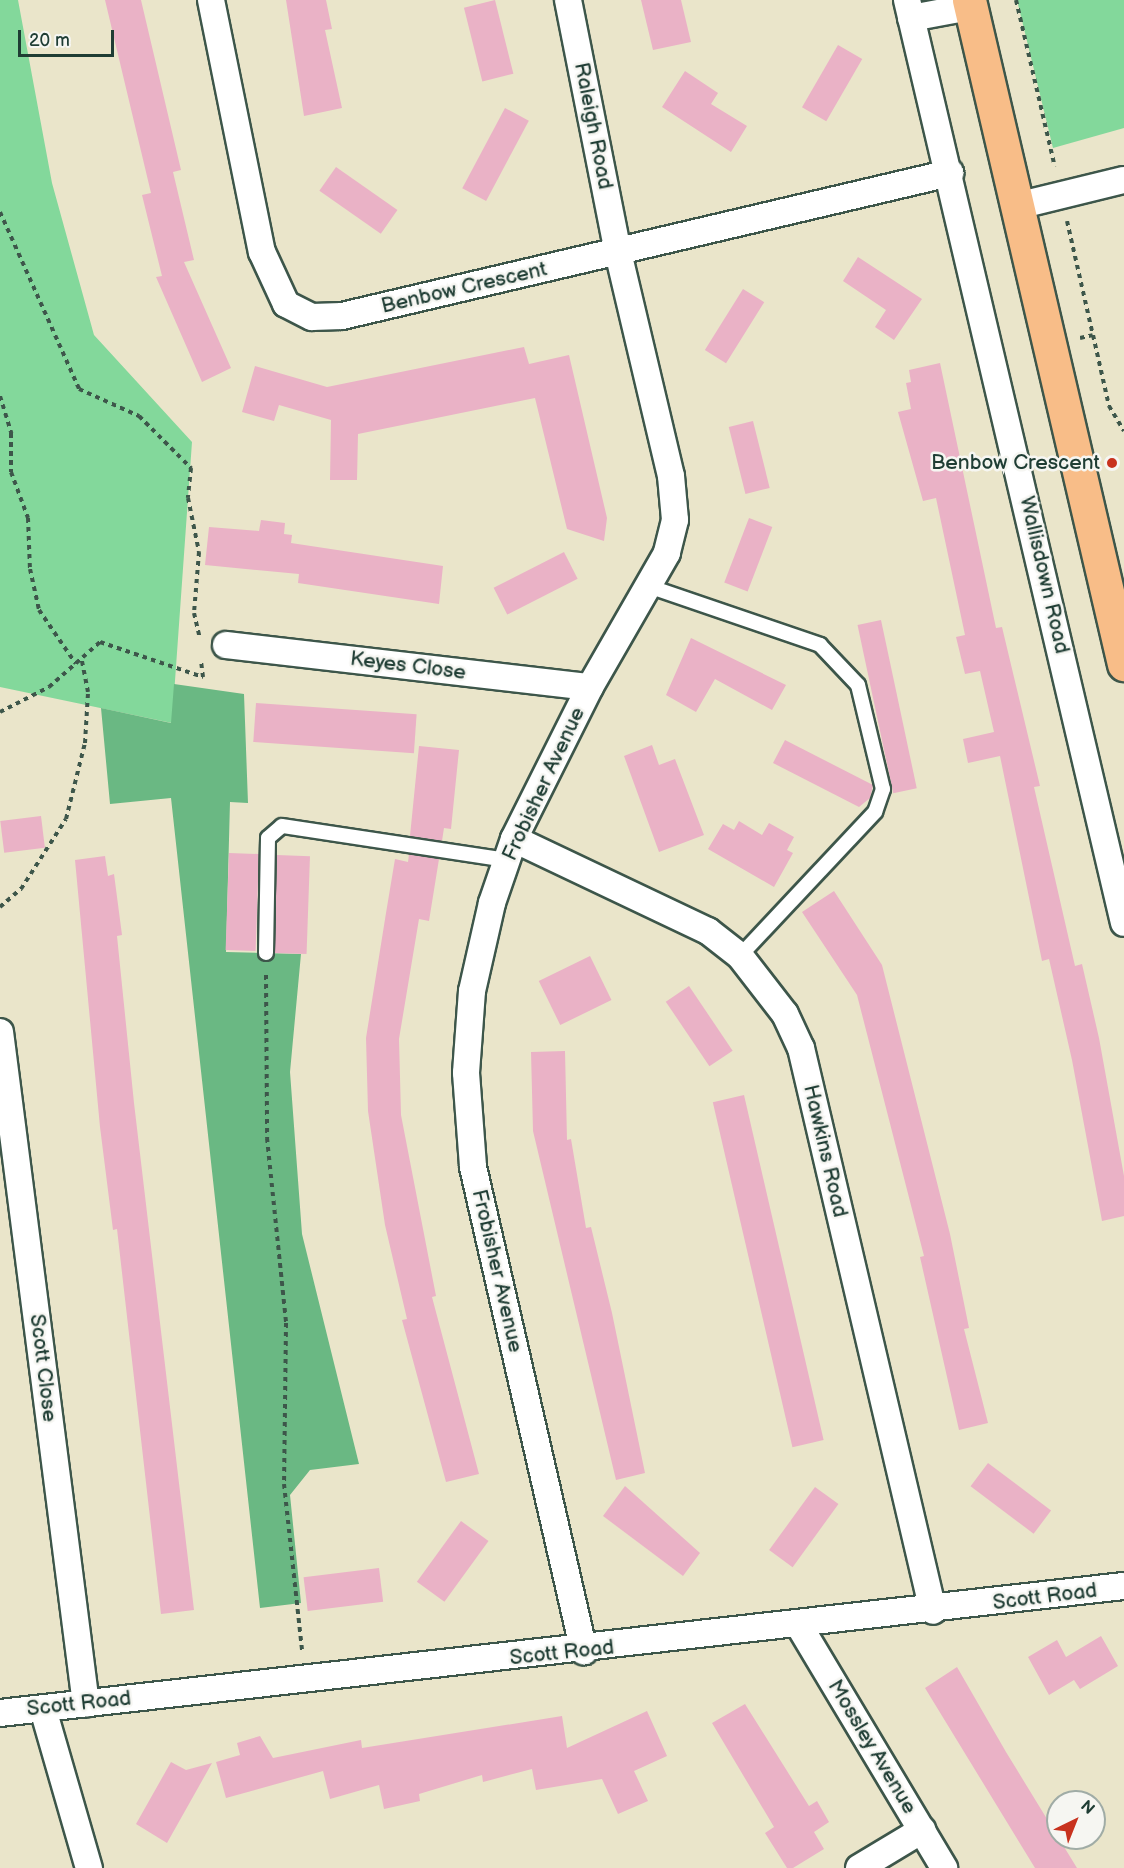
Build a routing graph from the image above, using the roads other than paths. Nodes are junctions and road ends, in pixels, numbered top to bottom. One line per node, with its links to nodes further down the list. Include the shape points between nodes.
1 (211, 0): 8 (street, Benbow Crescent, via 262,252 286,304 312,316 342,316)
2 (568, 0): 8 (street, Raleigh Road)
3 (969, 3): 4 (street, Wallisdown Road); 7 (main road, Wallisdown Road)
4 (909, 9): 5 (street, Wallisdown Road)
5 (950, 173): 8 (street, Benbow Crescent); 14 (street, Wallisdown Road)
6 (1124, 180): 7 (street)
7 (1017, 206): 11 (main road, Wallisdown Road)
8 (618, 252): 9 (street, Frobisher Avenue, via 671,476 675,520 667,553)
9 (648, 586): 12 (street, Frobisher Avenue); 16 (lane, via 820,645 858,685 883,789 875,812)
10 (226, 645): 12 (street, Keyes Close)
11 (1124, 664)
12 (590, 687): 13 (street, Frobisher Avenue)
13 (510, 850): 15 (lane, via 282,826 268,838); 16 (street, Hawkins Road, via 691,920); 21 (street, Frobisher Avenue, via 472,991 466,1073 473,1167)
14 (1124, 923)
15 (266, 953)
16 (740, 956): 19 (street, Hawkins Road, via 785,1014 801,1048)
17 (0, 1032): 22 (street, Scott Close)
18 (1124, 1587): 19 (street, Scott Road)
19 (933, 1611): 20 (street, Scott Road)
20 (800, 1626): 21 (street, Scott Road); 25 (street, Mossley Avenue)
21 (584, 1651): 22 (street, Scott Road)
22 (86, 1704): 23 (street, Scott Road)
23 (43, 1709): 24 (street, Scott Road); 26 (street)
24 (0, 1713)
25 (922, 1830): 27 (street); 28 (street, Mossley Avenue)
26 (89, 1868)
27 (859, 1868)
28 (944, 1868)

